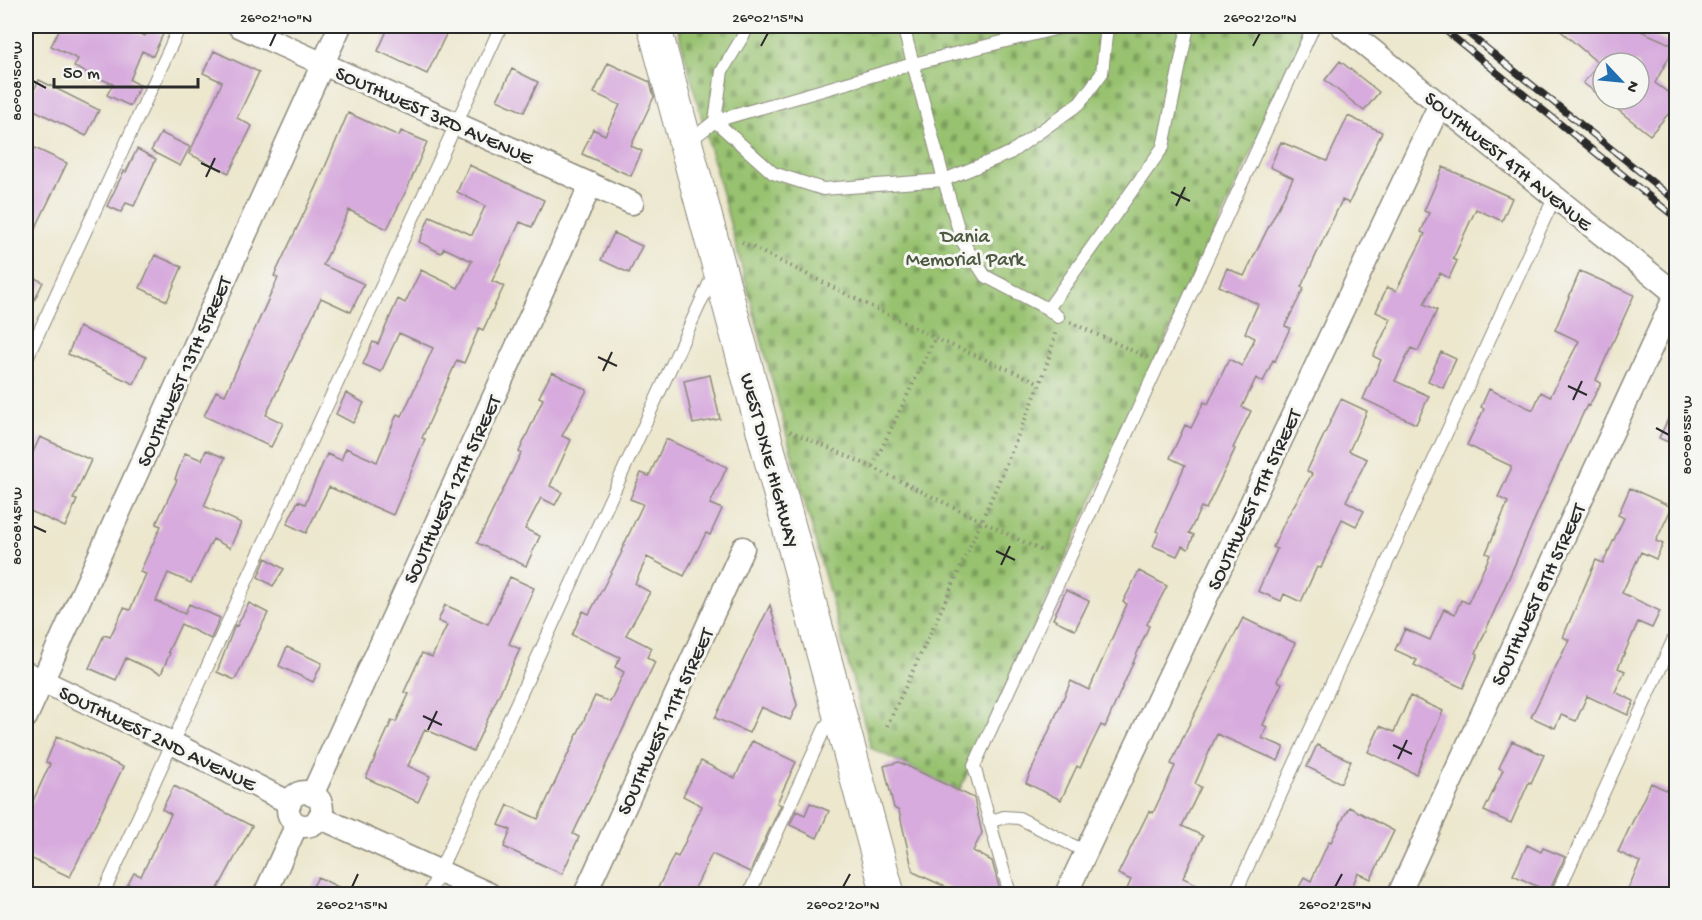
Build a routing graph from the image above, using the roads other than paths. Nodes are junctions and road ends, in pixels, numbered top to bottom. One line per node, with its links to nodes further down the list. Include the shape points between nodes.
1 (180, 26): 25 (lane)
2 (239, 26): 13 (street, SOUTHWEST 3RD AVENUE)
3 (340, 26): 13 (street, SOUTHWEST 13TH STREET)
4 (501, 26): 17 (lane)
5 (654, 26): 18 (main road, WEST DIXIE HIGHWAY)
6 (749, 26): 16 (lane, via 722,71)
7 (903, 26): 14 (lane)
8 (1067, 26): 14 (lane)
9 (1107, 26): 19 (lane, via 1102,73 1080,103 1010,153)
10 (1188, 26): 19 (lane, via 1163,147 1053,313 986,276 962,241)
11 (1314, 26): 35 (lane, via 974,766)
12 (1342, 26): 15 (street, SOUTHWEST 4TH AVENUE)
13 (323, 63): 17 (street, SOUTHWEST 3RD AVENUE); 28 (street, SOUTHWEST 13TH STREET)
14 (913, 64): 16 (lane); 19 (lane)
15 (1440, 104): 21 (street, SOUTHWEST 4TH AVENUE); 37 (street, SOUTHWEST 9TH STREET)
16 (715, 120): 18 (lane); 19 (lane, via 773,173 824,189)
17 (457, 124): 20 (street, SOUTHWEST 3RD AVENUE); 31 (lane)
18 (686, 144): 23 (main road, WEST DIXIE HIGHWAY)
19 (944, 180)
20 (591, 184): 22 (street, SOUTHWEST 3RD AVENUE); 32 (street, SOUTHWEST 12TH STREET)
21 (1555, 196): 24 (street, SOUTHWEST 4TH AVENUE); 48 (lane)
22 (632, 203)
23 (730, 253): 29 (main road, WEST DIXIE HIGHWAY); 38 (lane)
24 (1676, 294): 49 (street, SOUTHWEST 8TH STREET)
25 (26, 360)
26 (743, 548): 43 (street, SOUTHWEST 11TH STREET)
27 (1677, 634): 50 (lane)
28 (34, 677): 30 (street, SOUTHWEST 13TH STREET); 31 (street, SOUTHWEST 2ND AVENUE)
29 (838, 708): 44 (lane, via 824,730); 45 (main road, WEST DIXIE HIGHWAY)
30 (26, 717)
31 (172, 743): 33 (street, SOUTHWEST 2ND AVENUE); 39 (lane)
32 (312, 795): 33 (street, via 304,792); 34 (street, via 321,806)
33 (290, 803): 36 (street, via 289,816)
34 (320, 817): 36 (street, via 311,825); 38 (street)
35 (989, 822): 37 (lane, via 1019,818); 46 (lane)
36 (297, 824): 40 (street)
37 (1086, 852): 47 (street, SOUTHWEST 9TH STREET)
38 (440, 871): 41 (lane); 42 (street)
39 (103, 894)
40 (265, 894)
41 (429, 894)
42 (489, 894)
43 (585, 894)
44 (749, 894)
45 (888, 894)
46 (1010, 894)
47 (1066, 894)
48 (1234, 894)
49 (1399, 894)
50 (1557, 894)

